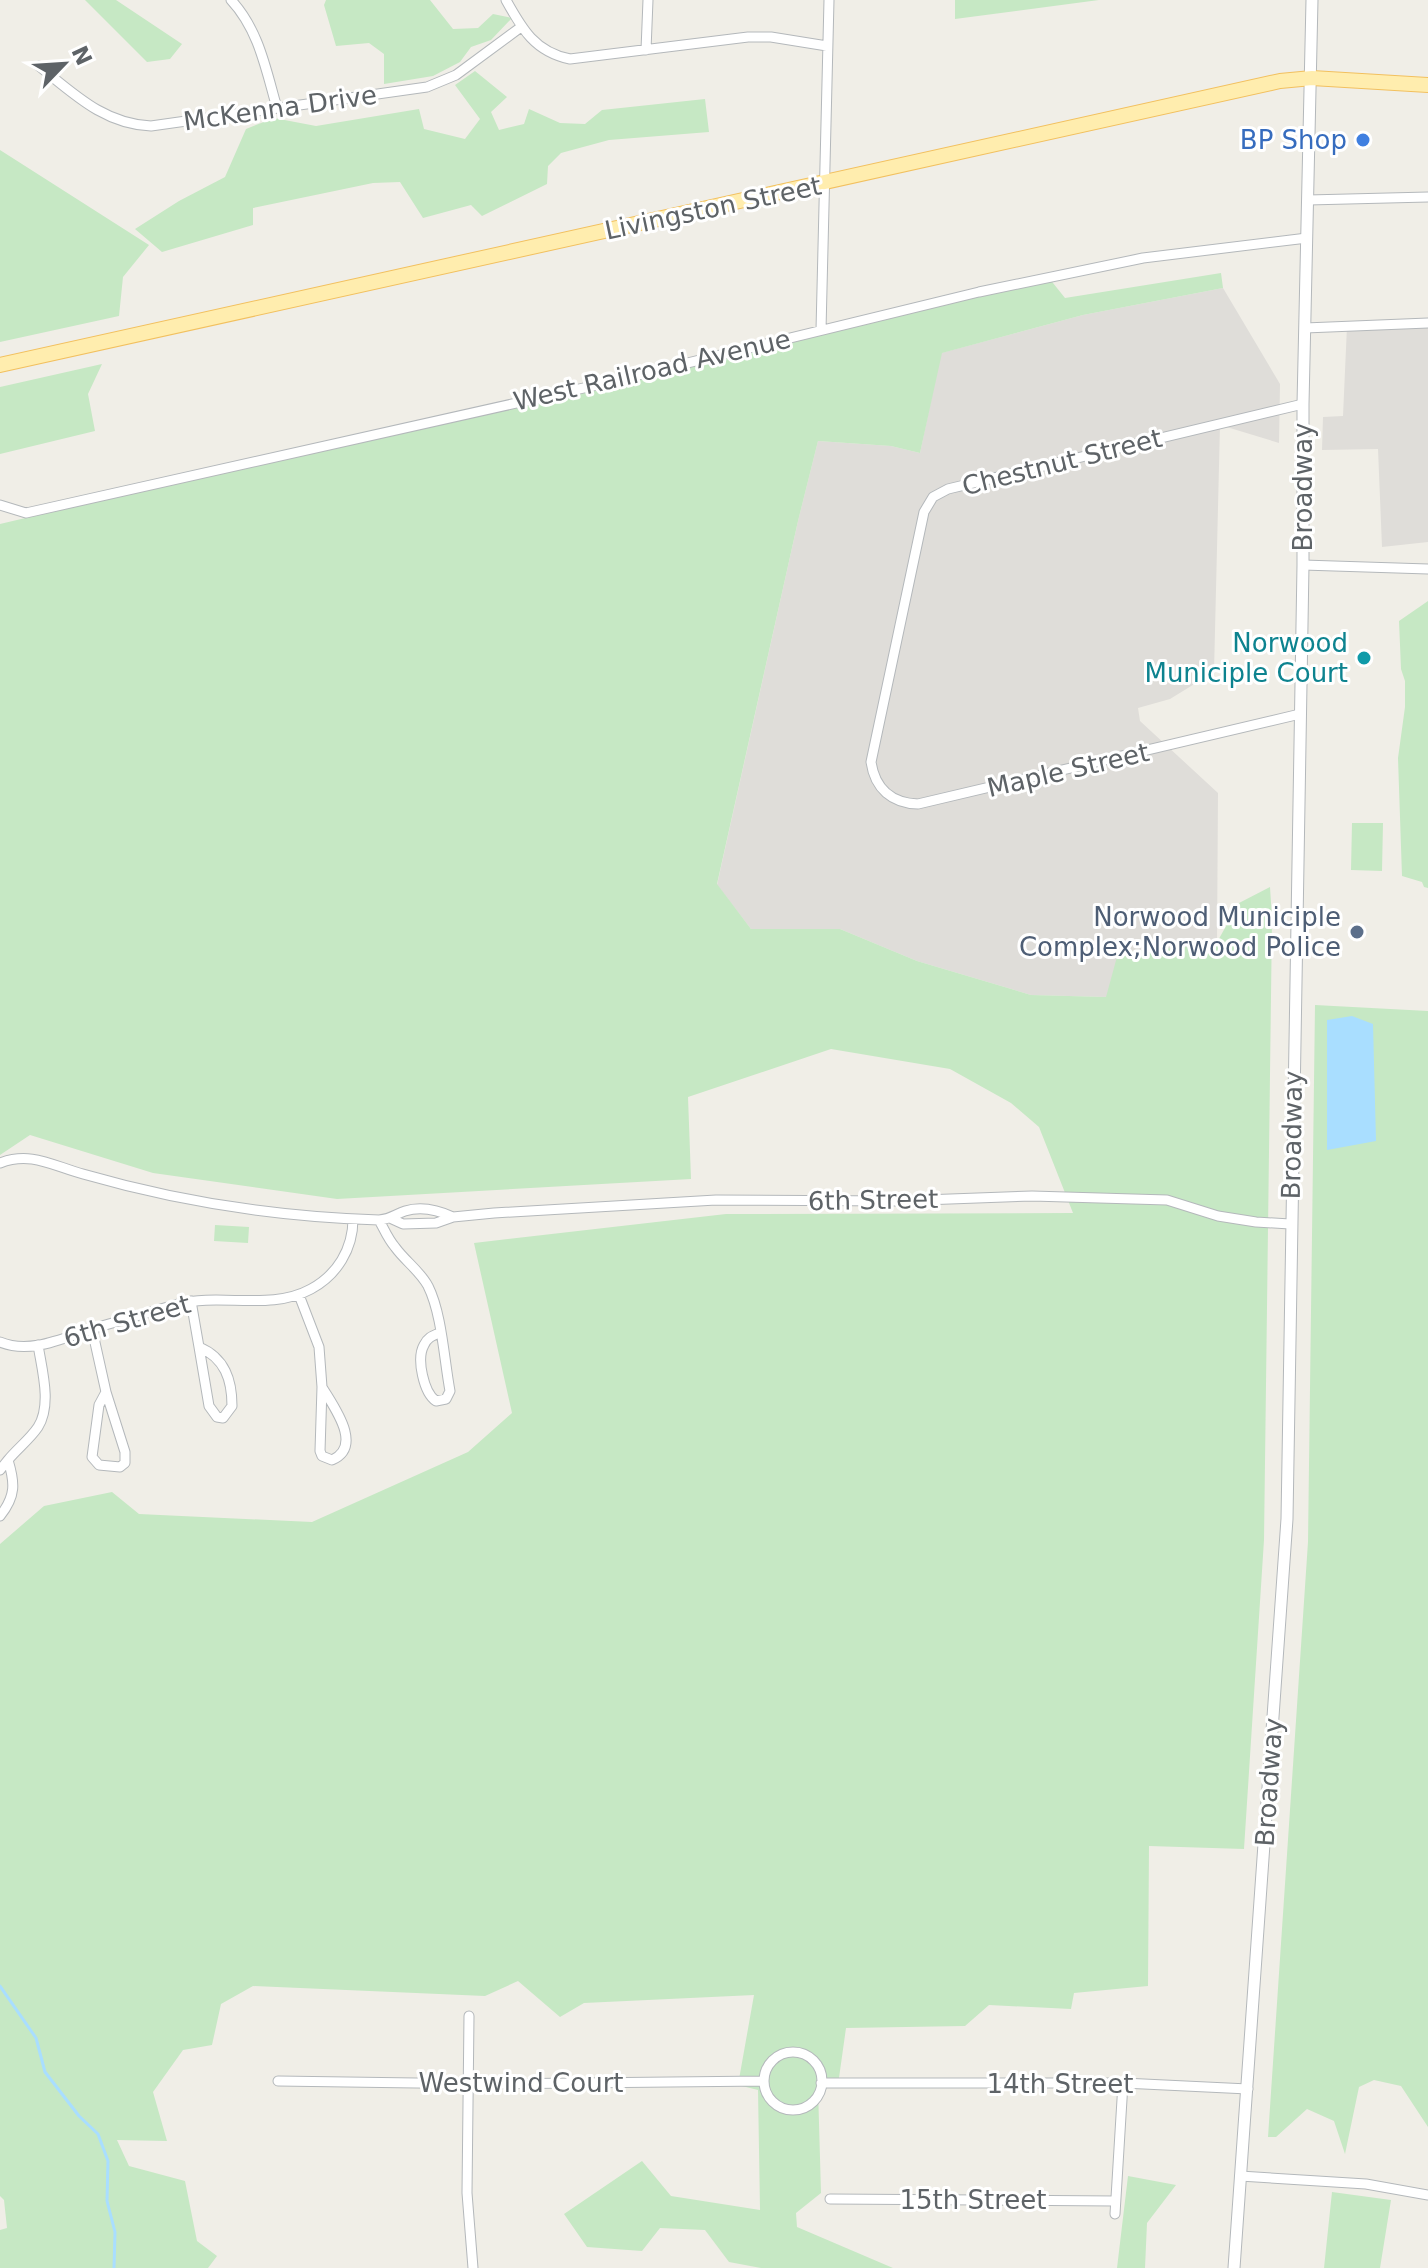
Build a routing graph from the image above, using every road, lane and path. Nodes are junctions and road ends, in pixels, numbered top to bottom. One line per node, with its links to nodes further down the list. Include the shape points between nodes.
1 (231, 0): 12 (street, via 258,41)
2 (506, 0): 6 (street)
3 (648, 0): 8 (street)
4 (829, 0): 7 (street)
5 (1312, 0): 10 (street, Broadway)
6 (521, 27): 8 (street, via 545,51 570,59); 12 (street, McKenna Drive, via 456,75 427,87)
7 (827, 46): 8 (street, via 748,37); 13 (street)
8 (646, 50)
9 (39, 66): 12 (street, McKenna Drive, via 96,111 137,125)
10 (1312, 78): 11 (main road, Livingston Street); 13 (main road, Livingston Street); 15 (street, Broadway)
11 (1428, 85)
12 (277, 108)
13 (824, 183): 19 (street); 20 (main road, Livingston Street)
14 (1428, 197): 15 (street)
15 (1308, 200): 16 (street, Broadway)
16 (1307, 238): 18 (street, Broadway); 19 (street, West Railroad Avenue, via 1088,268)
17 (1428, 323): 18 (street)
18 (1305, 328): 21 (street, Broadway)
19 (821, 330): 22 (street, West Railroad Avenue, via 26,513)
20 (0, 365)
21 (1303, 404): 23 (street, Broadway); 26 (street, Chestnut Street, via 948,489 933,497 924,512)
22 (0, 505)
23 (1303, 565): 24 (street); 25 (street, Broadway)
24 (1428, 569)
25 (1300, 714): 26 (street, Maple Street, via 918,804 899,801 882,790 872,772); 30 (street, Broadway)
26 (873, 747)
27 (0, 1163): 28 (street, 6th Street, via 24,1157 202,1203)
28 (353, 1219): 29 (street, 6th Street); 31 (street, 6th Street, via 343,1258 325,1280)
29 (379, 1220): 30 (street, 6th Street, via 436,1223 453,1217 716,1200 1032,1196 1167,1200 1218,1216); 34 (street, via 429,1288)
30 (1290, 1224): 49 (street, Broadway, via 1287,1519)
31 (299, 1295): 32 (street, 6th Street); 38 (street, via 319,1347)
32 (191, 1301): 33 (street, 6th Street); 37 (street)
33 (92, 1329): 36 (street, 6th Street); 39 (street)
34 (439, 1333): 34 (street, via 450,1391 446,1399 436,1401 426,1387 421,1352 427,1339)
35 (0, 1342): 36 (street, 6th Street)
36 (38, 1345): 40 (street, via 43,1415)
37 (199, 1347): 37 (street, via 209,1406 223,1418 232,1406 227,1374 218,1358)
38 (322, 1387): 38 (street, via 320,1451 332,1460 345,1448 346,1431)
39 (106, 1392): 39 (street, via 125,1452 120,1467 99,1465 92,1457 99,1405)
40 (8, 1460): 41 (street); 42 (street, via 14,1487)
41 (0, 1470)
42 (0, 1516)
43 (469, 2016): 48 (street)
44 (278, 2081): 48 (street, Westwind Court)
45 (764, 2081): 46 (street, via 771,2099 787,2109 814,2100); 46 (street, via 769,2063 794,2052 817,2065); 48 (street, Westwind Court)
46 (821, 2083): 47 (street, 14th Street)
47 (1123, 2083): 49 (street, 14th Street); 53 (street)
48 (468, 2084): 55 (street)
49 (1248, 2089): 50 (street, Broadway)
50 (1240, 2176): 51 (street, via 1378,2185); 56 (street, Broadway)
51 (1428, 2195)
52 (830, 2199): 53 (street, 15th Street)
53 (1115, 2201): 54 (street)
54 (1115, 2214)
55 (473, 2268)
56 (1234, 2268)

